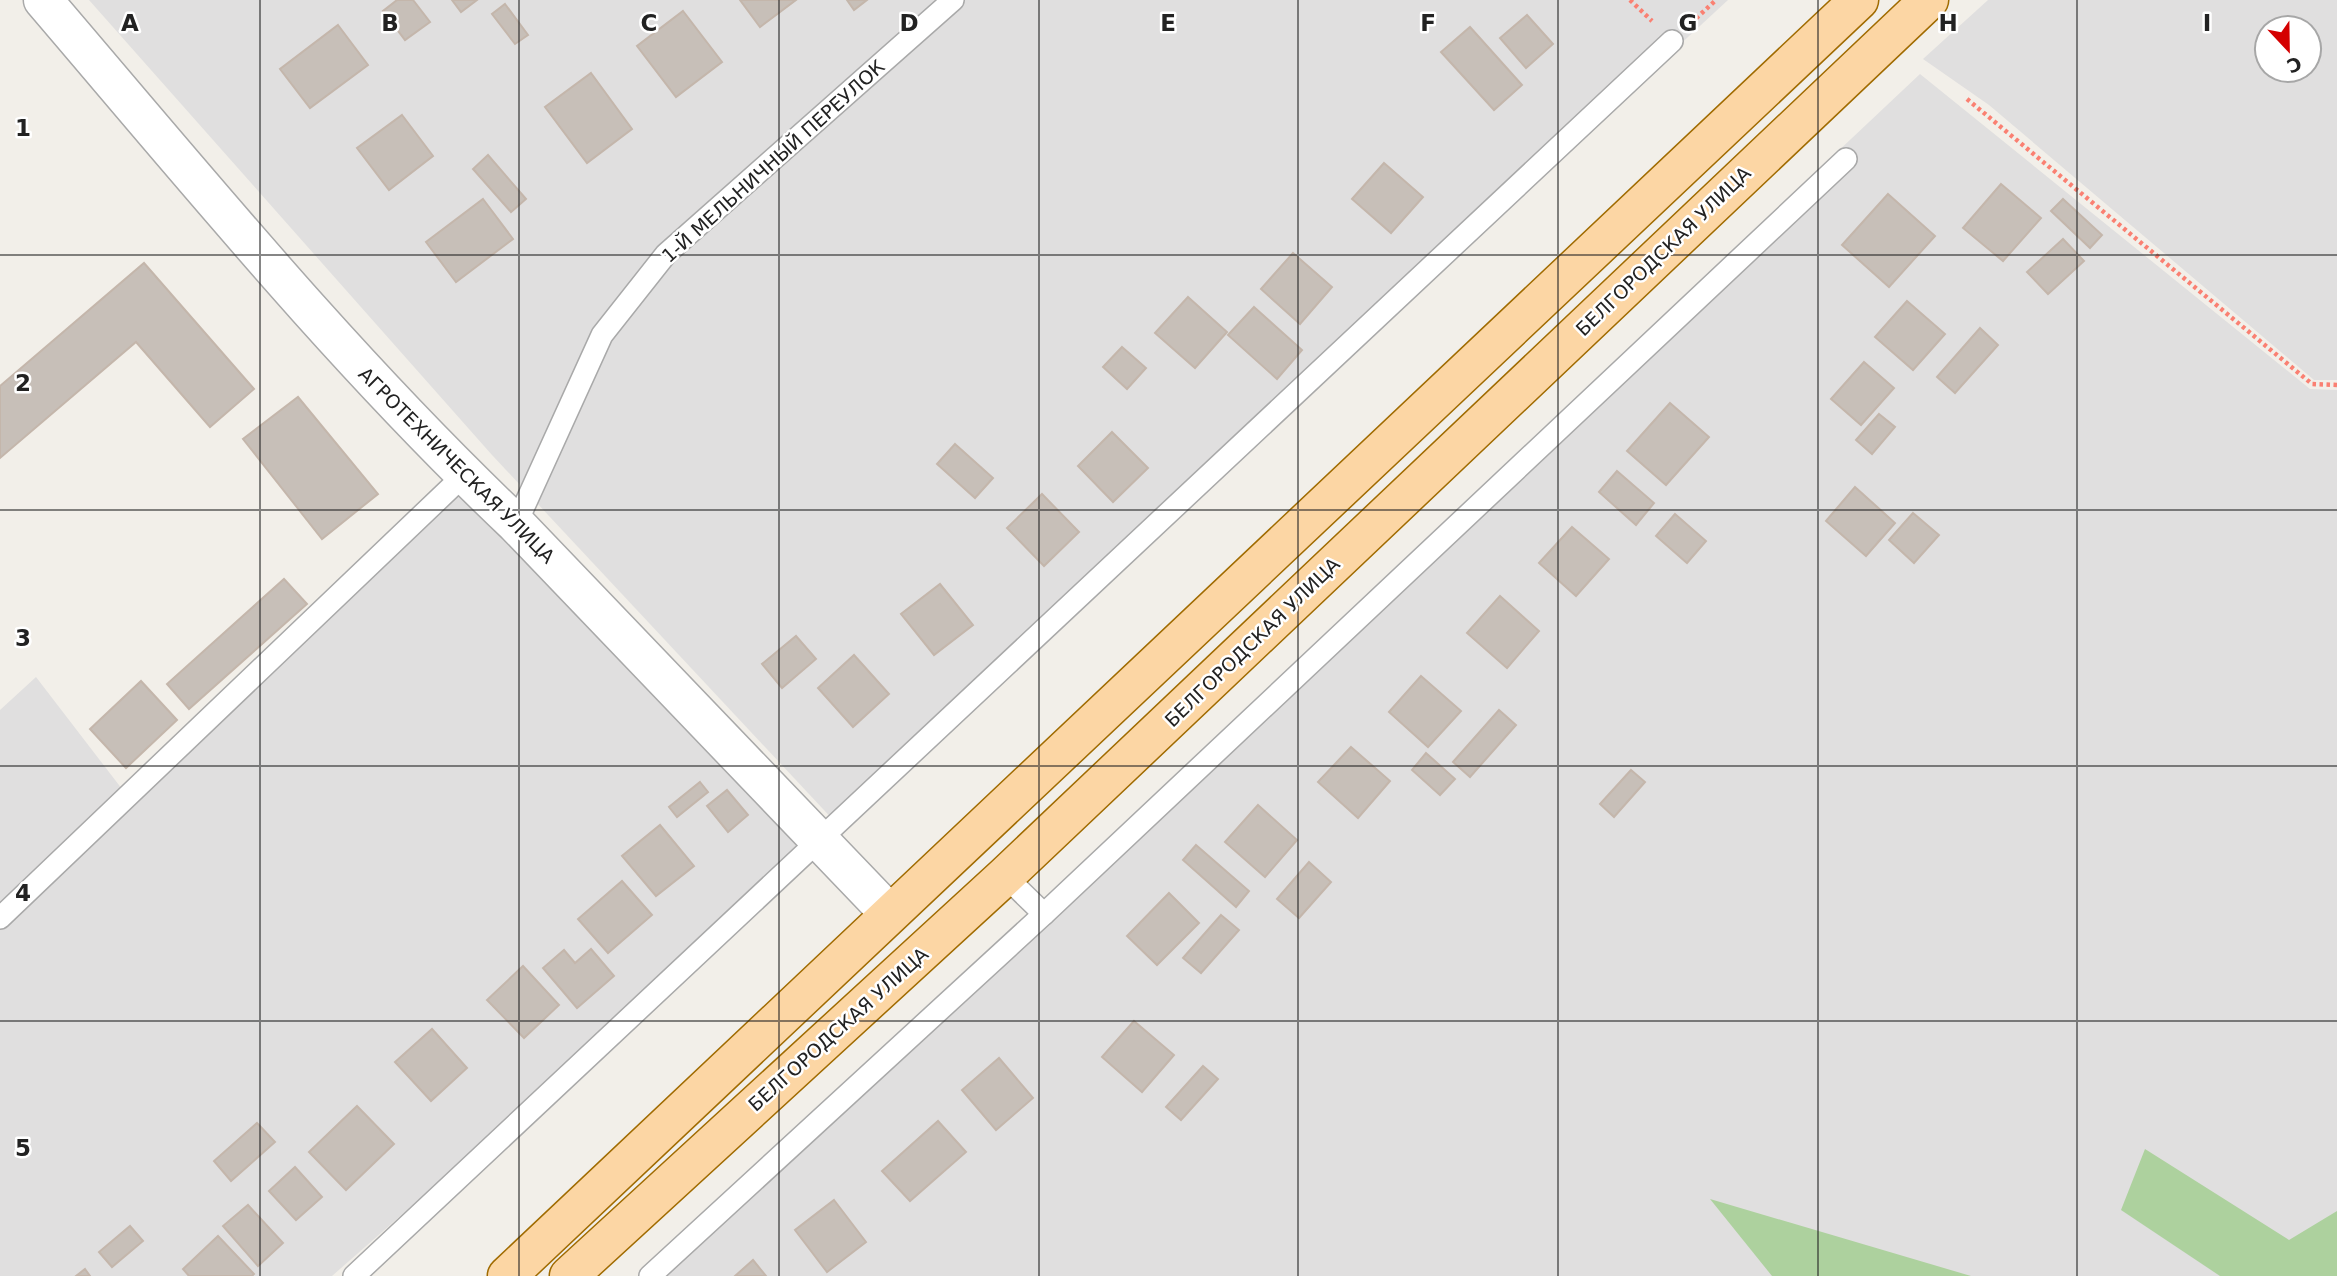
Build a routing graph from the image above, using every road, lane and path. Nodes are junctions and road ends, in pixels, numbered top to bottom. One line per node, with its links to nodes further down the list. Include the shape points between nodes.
1 (43, 0): 9 (street, АГРОТЕХНИЧЕСКАЯ УЛИЦА, via 328,333)
2 (953, 0): 10 (lane, 1-Й МЕЛЬНИЧНЫЙ ПЕРЕУЛОК, via 666,254 602,335)
3 (1859, 0): 13 (main road)
4 (1929, 0): 12 (main road, БЕЛГОРОДСКАЯ УЛИЦА)
5 (1672, 41): 11 (lane)
6 (1967, 99): 8 (path, via 2312,384)
7 (1846, 159): 14 (lane)
8 (2337, 385)
9 (464, 475): 10 (street, АГРОТЕХНИЧЕСКАЯ УЛИЦА); 15 (lane)
10 (516, 524): 11 (street, АГРОТЕХНИЧЕСКАЯ УЛИЦА)
11 (821, 841): 13 (street, АГРОТЕХНИЧЕСКАЯ УЛИЦА); 16 (lane)
12 (1005, 876): 14 (lane); 18 (main road, БЕЛГОРОДСКАЯ УЛИЦА)
13 (888, 913): 17 (main road)
14 (1044, 914): 19 (lane)
15 (0, 918)
16 (354, 1276)
17 (507, 1276)
18 (569, 1276)
19 (650, 1276)

